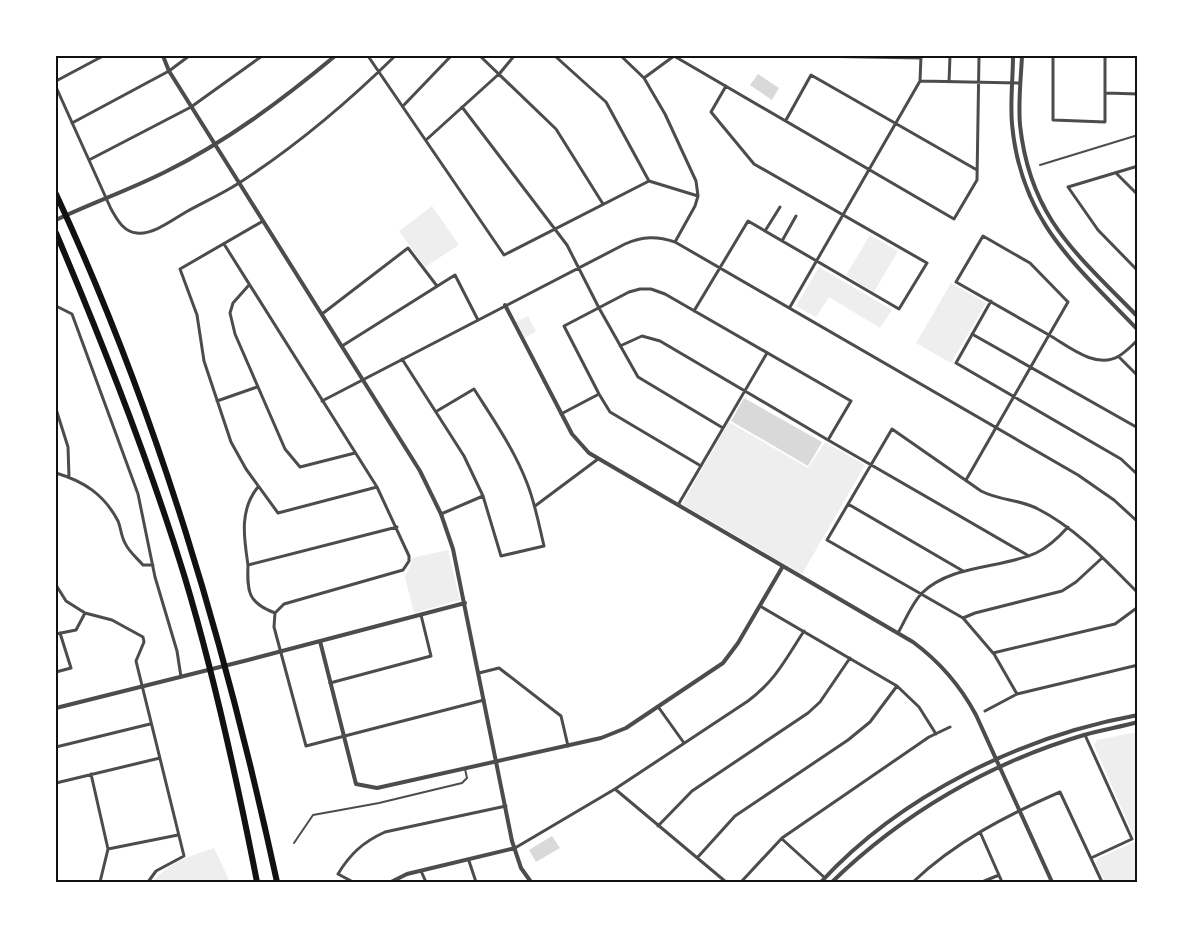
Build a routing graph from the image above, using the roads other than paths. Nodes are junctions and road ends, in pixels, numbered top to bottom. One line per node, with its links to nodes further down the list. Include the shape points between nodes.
1 (103, 56): 26 (street)
2 (163, 56): 22 (street)
3 (189, 56): 22 (street)
4 (261, 56): 37 (street)
5 (334, 56): 44 (street, via 271,107)
6 (368, 56): 23 (street)
7 (395, 56): 23 (street)
8 (452, 56): 36 (street)
9 (480, 56): 24 (street)
10 (514, 56): 24 (street)
11 (555, 56): 51 (street, via 606,102)
12 (621, 56): 25 (street)
13 (674, 56): 25 (street); 32 (street)
14 (811, 56): 21 (street)
15 (950, 56): 28 (street)
16 (979, 56): 29 (street)
17 (1013, 56): 30 (street)
18 (1022, 56): 31 (street)
19 (1053, 56): 34 (street, via 1053,120 1105,122)
20 (1106, 56): 34 (street)
21 (921, 57): 27 (street)
22 (169, 71): 37 (street); 40 (street)
23 (379, 71): 36 (street); 52 (street, via 308,133)
24 (500, 73): 38 (street); 57 (street, via 556,129)
25 (644, 78): 55 (street, via 696,181)
26 (56, 81)
27 (920, 81): 28 (street); 41 (street)
28 (949, 82): 29 (street)
29 (978, 82): 30 (street); 49 (street)
30 (1012, 83): 31 (street); 84 (street, via 1015,149 1028,194 1062,250)
31 (1021, 83): 82 (street, via 1024,149 1041,204 1067,243)
32 (726, 86): 39 (street); 59 (street, via 711,112 754,164)
33 (56, 87): 40 (street)
34 (1106, 93): 35 (street)
35 (1137, 94)
36 (403, 106): 43 (street)
37 (191, 107): 44 (street); 45 (street)
38 (462, 107): 43 (street); 63 (street)
39 (786, 120): 41 (street, via 811,75); 48 (street)
40 (72, 123): 45 (street)
41 (896, 124): 48 (street); 49 (street)
42 (1137, 135): 46 (street)
43 (426, 140): 63 (street, via 504,255)
44 (215, 145): 52 (street); 56 (street)
45 (89, 160): 56 (street)
46 (1040, 165)
47 (1137, 166): 50 (street)
48 (870, 169): 49 (street, via 954,219 977,180); 59 (street)
49 (977, 170)
50 (1116, 173): 54 (street); 72 (street, via 1068,187 1098,230)
51 (649, 181): 55 (street); 57 (street)
52 (239, 183): 56 (street, via 160,227 138,234 119,224); 62 (street)
53 (56, 194): 200 (highway, via 117,334 181,513 236,705)
54 (1137, 195)
55 (698, 196): 67 (street)
56 (106, 199): 61 (street)
57 (603, 204): 63 (street)
58 (780, 207): 64 (street)
59 (843, 215): 69 (street); 69 (street, via 927,263 899,309)
60 (796, 216): 66 (street)
61 (56, 220)
62 (263, 221): 68 (street); 81 (street)
63 (555, 229): 70 (street)
64 (765, 231): 66 (street); 71 (street, via 748,221)
65 (56, 233): 199 (highway, via 96,327 185,578 226,729)
66 (782, 241): 69 (street)
67 (675, 242): 70 (street, via 656,237 634,240); 71 (street)
68 (225, 244): 73 (street); 100 (street, via 180,269 197,315 204,361)
69 (816, 261): 78 (street)
70 (578, 267): 77 (street); 79 (street)
71 (721, 267): 78 (street); 80 (street)
72 (1137, 271)
73 (249, 285): 96 (street, via 233,303 230,313); 101 (street)
74 (437, 286): 81 (street, via 408,248); 83 (street, via 455,275); 88 (street)
75 (991, 302): 85 (street); 86 (street); 86 (street, via 956,282 983,236 1030,263 1068,302)
76 (56, 306): 129 (street, via 72,314 138,494)
77 (505, 306): 83 (street); 104 (street)
78 (789, 307): 105 (street)
79 (599, 308): 80 (street, via 640,289 651,289); 89 (street); 98 (street, via 564,326)
80 (694, 311): 90 (street)
81 (322, 314): 88 (street)
82 (1137, 317)
83 (478, 320): 92 (street)
84 (1137, 330)
85 (972, 334): 93 (street); 99 (street, via 956,363)
86 (1049, 335): 91 (street, via 1088,358); 93 (street)
87 (1137, 340): 91 (street)
88 (342, 346): 95 (street)
89 (620, 346): 97 (street, via 642,336 660,341); 106 (street, via 638,377)
90 (767, 353): 97 (street); 108 (street, via 850,401)
91 (1119, 357): 94 (street)
92 (402, 359): 95 (street); 103 (street)
93 (1030, 367): 99 (street); 107 (street)
94 (1137, 376)
95 (363, 380): 101 (street); 123 (street, via 420,471)
96 (257, 387): 100 (street); 109 (street, via 285,449 300,467)
97 (744, 390): 106 (street); 108 (street)
98 (599, 394): 104 (street); 112 (street, via 616,417)
99 (1012, 397): 105 (street); 114 (street, via 1121,459)
100 (217, 401): 117 (street, via 236,452)
101 (322, 401): 109 (street)
102 (56, 409): 115 (street, via 68,447)
103 (437, 411): 119 (street); 121 (street, via 474,389 511,449)
104 (561, 414): 110 (street, via 578,442)
105 (996, 427): 116 (street); 124 (street, via 1095,485)
106 (723, 428): 112 (street)
107 (1137, 428)
108 (828, 440): 111 (street)
109 (355, 453): 118 (street)
110 (598, 459): 121 (street); 122 (street)
111 (871, 464): 116 (street, via 892,429); 120 (street); 127 (street)
112 (701, 466): 122 (street)
113 (56, 473): 115 (street)
114 (1137, 476)
115 (69, 477): 129 (street, via 101,496 119,524 124,543 143,565)
116 (966, 480): 126 (street, via 993,497 1023,502)
117 (258, 487): 118 (street, via 278,513); 130 (street, via 244,517)
118 (377, 487): 125 (street)
119 (483, 496): 121 (street, via 501,556 544,546); 123 (street)
120 (848, 504): 132 (street); 135 (street, via 827,540)
121 (535, 506)
122 (678, 506): 131 (street)
123 (441, 514): 138 (street)
124 (1137, 522)
125 (397, 527): 130 (street); 142 (street, via 409,556 403,570 284,604)
126 (1068, 527): 127 (street, via 1049,545); 128 (street)
127 (1029, 556): 132 (street)
128 (1102, 558): 134 (street); 144 (street, via 1062,591)
129 (153, 565): 155 (street)
130 (248, 565): 142 (street, via 251,599)
131 (783, 566): 139 (street); 147 (street)
132 (964, 571): 135 (street)
133 (56, 585): 136 (street)
134 (1137, 593)
135 (921, 594): 144 (street); 147 (street)
136 (63, 595): 137 (street); 141 (street)
137 (56, 597)
138 (465, 603): 143 (street); 154 (street)
139 (760, 606): 145 (street); 162 (street, via 723,663)
140 (1137, 607): 150 (street, via 1115,624)
141 (85, 613): 146 (street, via 76,630); 158 (street, via 112,620 143,637 136,661)
142 (275, 613): 149 (street)
143 (421, 615): 148 (street); 156 (street, via 431,656)
144 (963, 618): 150 (street)
145 (804, 631): 151 (street); 171 (street, via 766,687)
146 (58, 633): 153 (street, via 71,668)
147 (898, 633): 175 (street, via 926,652 958,685)
148 (320, 641): 149 (street); 156 (street)
149 (280, 652): 155 (street); 170 (street, via 306,746)
150 (993, 653): 159 (street)
151 (850, 658): 157 (street); 184 (street, via 814,708 692,791)
152 (1137, 664): 159 (street)
153 (56, 672)
154 (479, 673): 160 (street); 172 (street, via 499,668 561,716)
155 (181, 677): 158 (street)
156 (330, 682): 170 (street)
157 (897, 686): 168 (street, via 919,707); 191 (street, via 870,722 735,816)
158 (142, 687): 161 (street); 166 (street)
159 (1017, 694): 163 (street)
160 (484, 699): 170 (street); 176 (street)
161 (56, 708)
162 (659, 708): 171 (street); 172 (street, via 626,728)
163 (985, 711)
164 (1137, 715): 175 (street, via 1043,739)
165 (1137, 722): 169 (street)
166 (151, 724): 173 (street); 174 (street)
167 (950, 727): 168 (street)
168 (936, 734): 187 (street)
169 (1085, 735): 177 (street); 192 (street, via 1132,839)
170 (344, 736): 178 (street, via 356,784 377,788)
171 (684, 743): 181 (street)
172 (568, 746): 176 (street)
173 (56, 747)
174 (160, 758): 179 (street); 186 (street)
175 (996, 758): 177 (street); 196 (street, via 939,789 887,824)
176 (497, 761): 178 (street); 182 (street)
177 (999, 766): 183 (street); 209 (street, via 941,797)
178 (465, 769): 188 (street, via 467,778 462,783 313,815)
179 (91, 774): 180 (street); 190 (street)
180 (56, 783)
181 (615, 789): 184 (street); 189 (street)
182 (506, 806): 189 (street); 201 (street, via 371,838 347,859 338,874)
183 (1019, 810): 185 (street); 192 (street, via 1060,792); 213 (street)
184 (658, 826): 191 (street)
185 (980, 832): 195 (street); 210 (street, via 940,858)
186 (178, 835): 190 (street); 198 (street, via 184,856 156,871)
187 (782, 838): 196 (street); 207 (street)
188 (294, 843)
189 (515, 848): 193 (street); 205 (street, via 521,868)
190 (108, 849): 197 (street)
191 (697, 858): 206 (street)
192 (1091, 858): 214 (street)
193 (469, 861): 194 (street); 204 (street)
194 (421, 871): 202 (street); 203 (street)
195 (999, 875): 211 (street); 212 (street)
196 (825, 878): 208 (street)
197 (100, 882)
198 (148, 882)
199 (257, 882)
200 (277, 882)
201 (353, 882)
202 (391, 882)
203 (426, 882)
204 (476, 882)
205 (531, 882)
206 (726, 882)
207 (741, 882)
208 (821, 882)
209 (832, 882)
210 (913, 882)
211 (982, 882)
212 (1002, 882)
213 (1052, 882)
214 (1102, 882)

